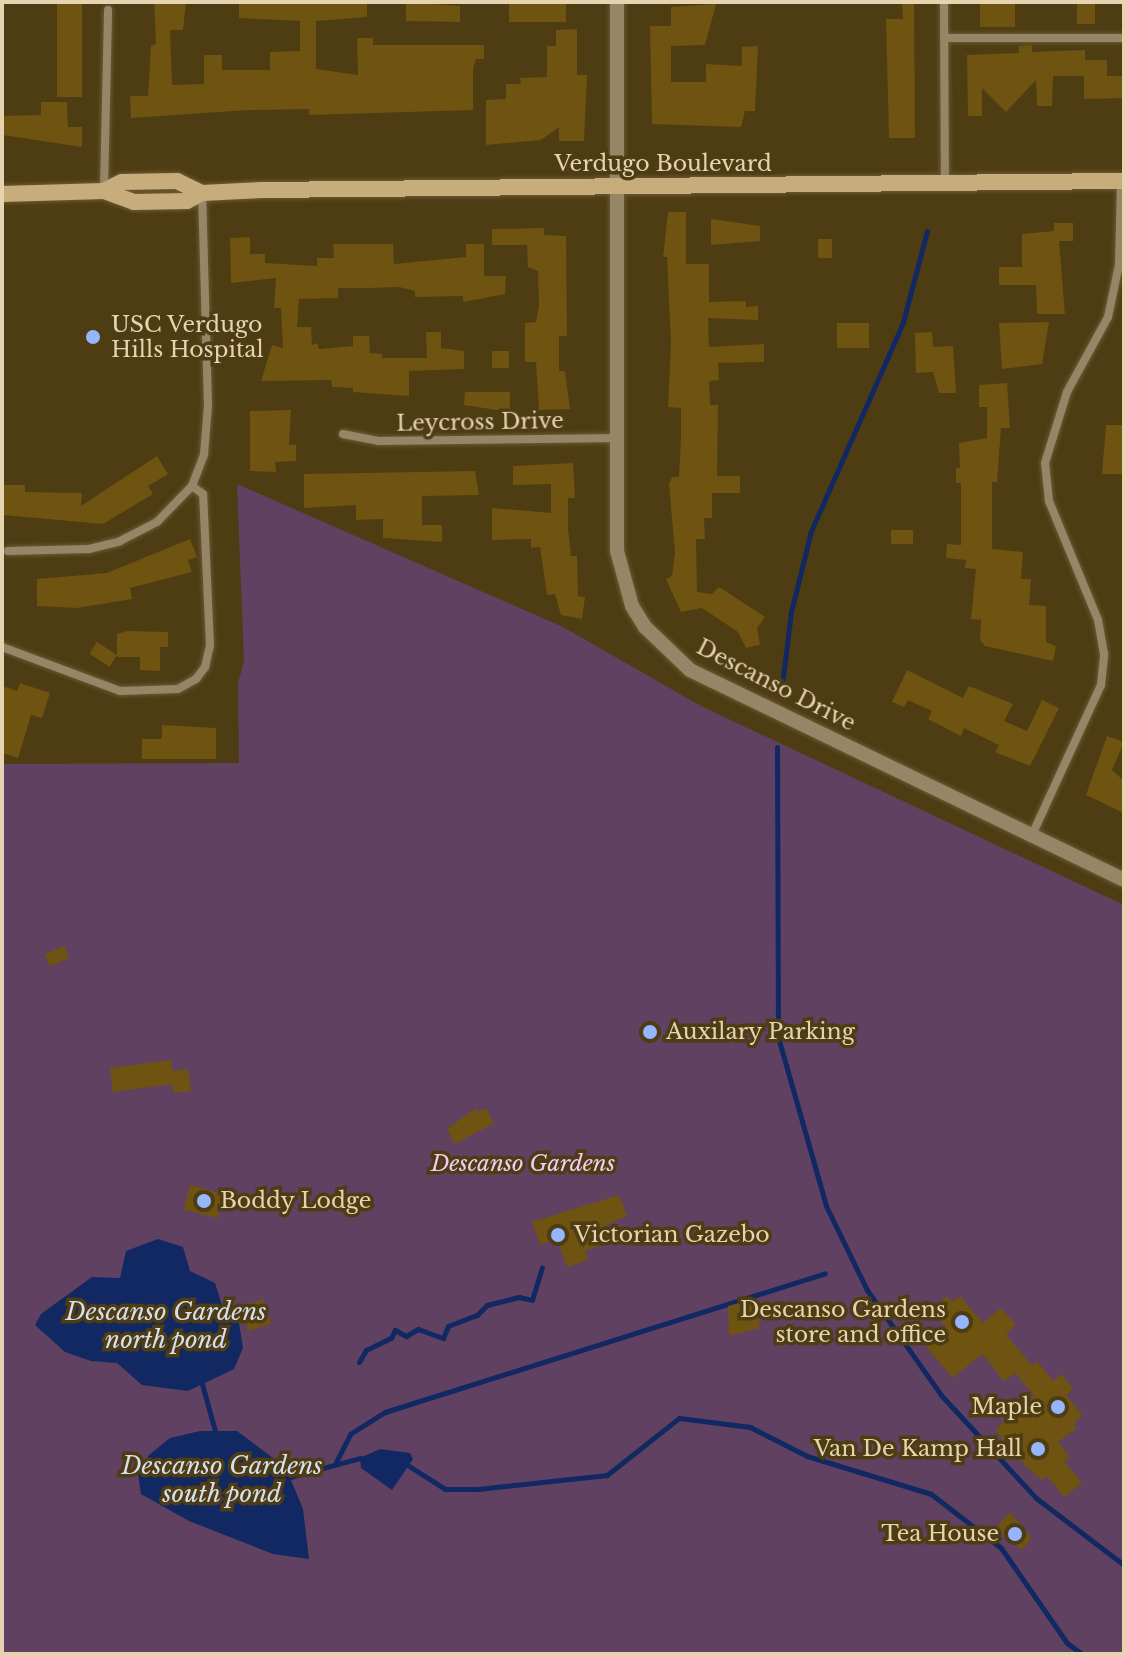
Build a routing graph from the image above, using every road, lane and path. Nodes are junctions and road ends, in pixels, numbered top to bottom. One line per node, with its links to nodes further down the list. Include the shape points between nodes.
1 (617, 2): 8 (street, Descanso Drive)
2 (944, 2): 4 (street)
3 (108, 10): 9 (street)
4 (944, 38): 5 (street); 7 (street)
5 (1124, 38)
6 (1122, 181): 7 (main road, Verdugo Boulevard); 17 (street, via 1119,265 1108,317 1067,392 1045,463 1049,501 1098,620 1104,654 1101,685)
7 (945, 183): 8 (main road, Verdugo Boulevard)
8 (615, 187): 10 (main road, Verdugo Boulevard); 13 (street, Descanso Drive)
9 (104, 191): 10 (main road, Verdugo Boulevard, via 122,182 177,181); 11 (main road, Verdugo Boulevard)
10 (202, 193): 14 (street, via 208,405 204,454)
11 (2, 194)
12 (343, 434): 13 (street, Leycross Drive, via 379,441)
13 (618, 438): 17 (street, Descanso Drive, via 617,551 623,583 638,617 664,647 690,670)
14 (192, 486): 15 (street, via 157,522 120,541 89,549); 16 (street, via 203,494 210,646 196,679 178,689 120,691)
15 (8, 551)
16 (2, 647)
17 (1032, 835): 18 (street, Descanso Drive)
18 (1124, 880)

